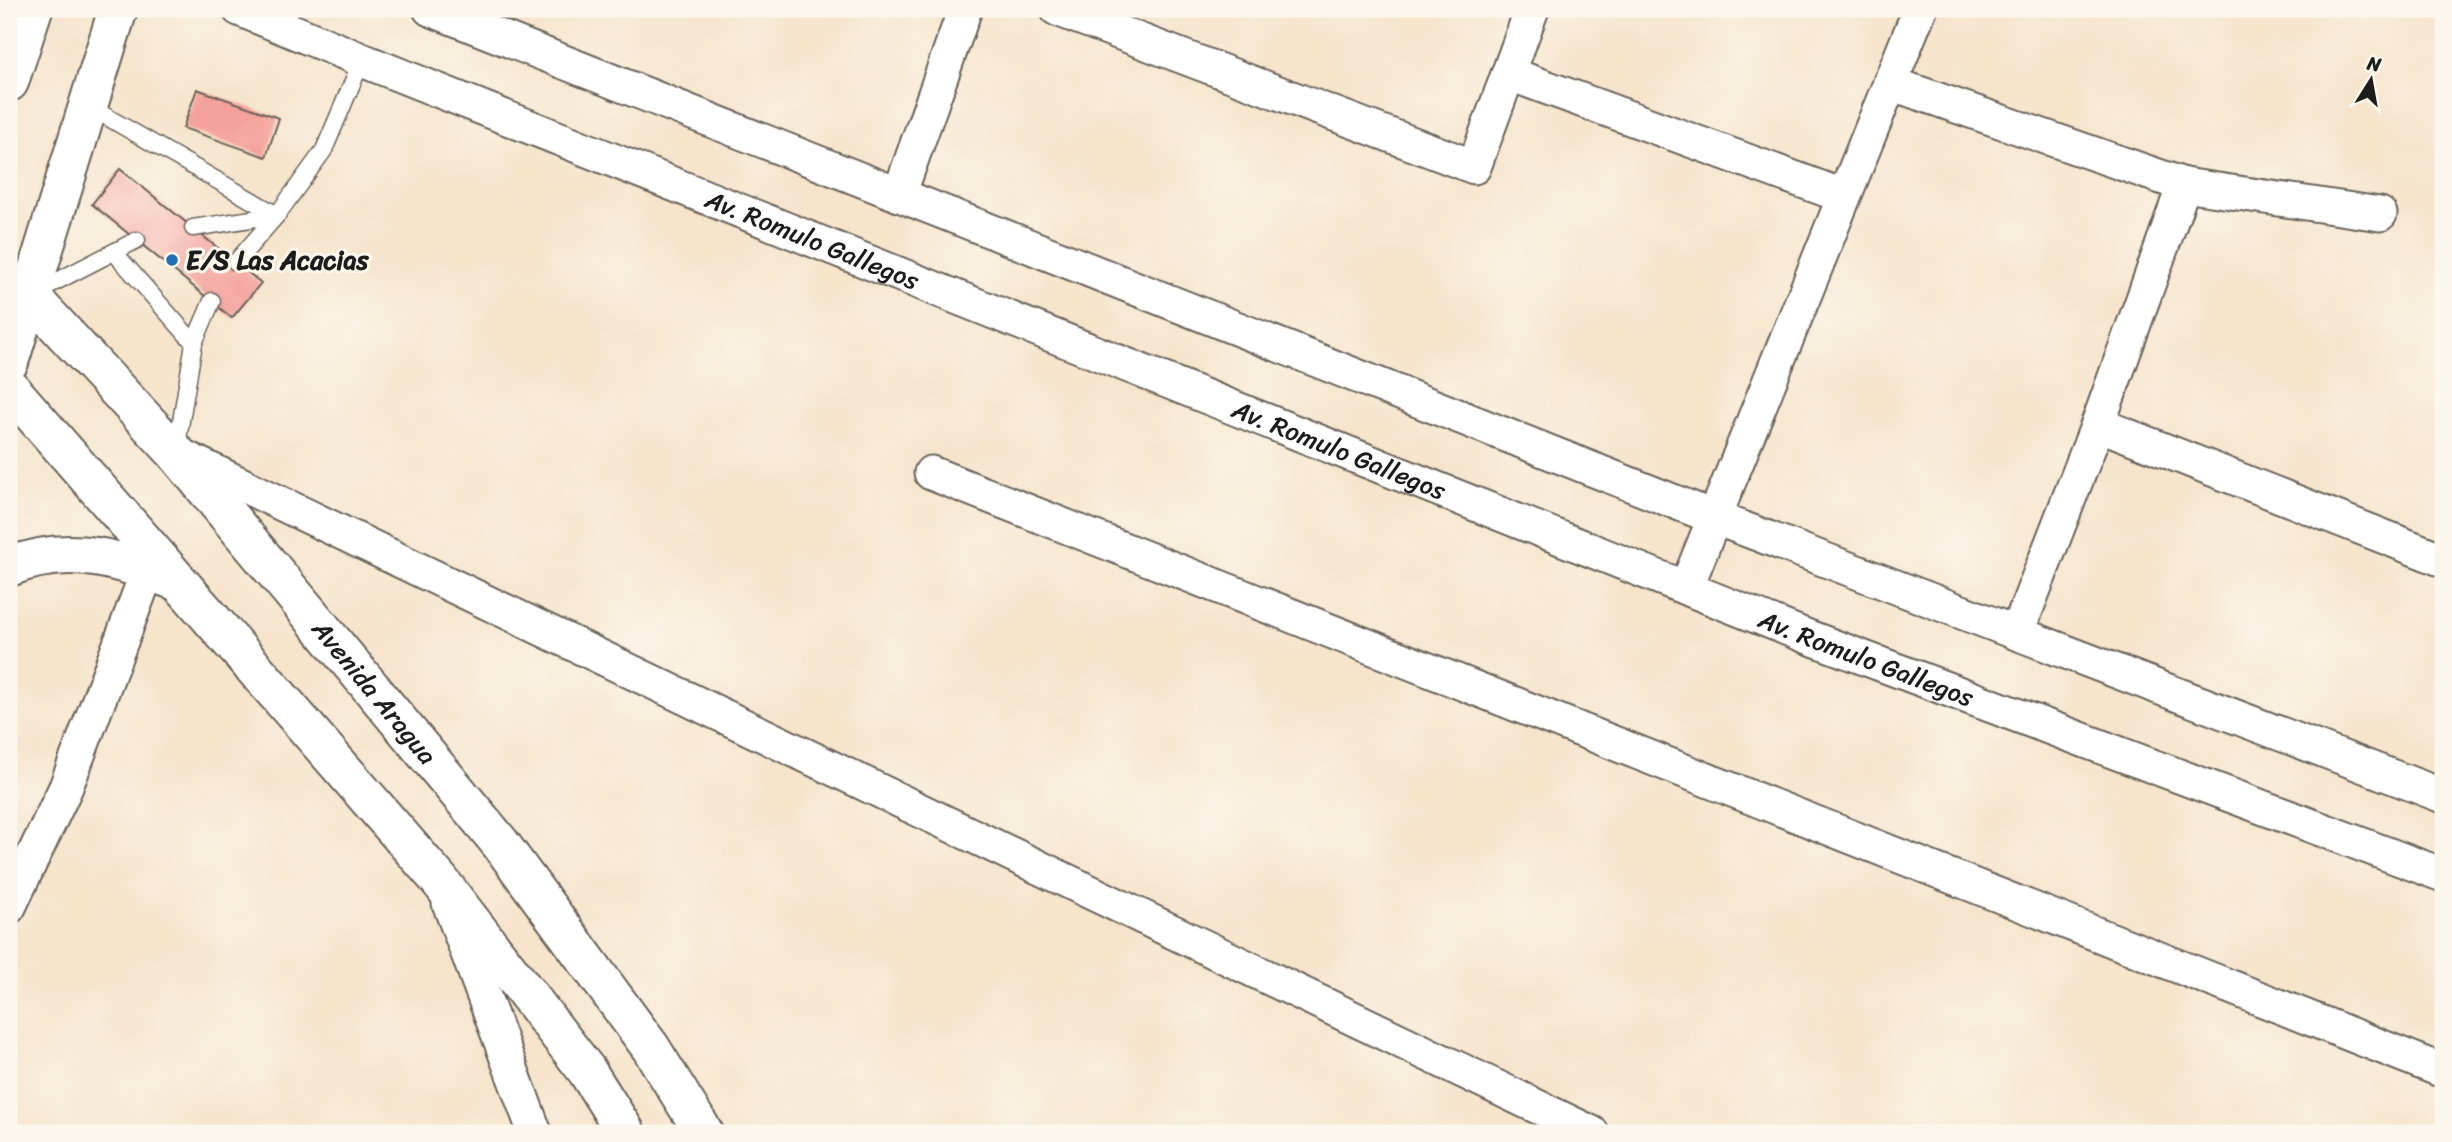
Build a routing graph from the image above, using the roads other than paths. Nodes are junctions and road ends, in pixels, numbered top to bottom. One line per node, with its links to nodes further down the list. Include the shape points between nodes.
1 (33, 9): 11 (street)
2 (118, 9): 13 (street)
3 (239, 9): 9 (street, Av. Romulo Gallegos)
4 (430, 9): 15 (street)
5 (965, 9): 15 (street)
6 (1057, 9): 10 (street, via 1474,167)
7 (1532, 9): 10 (street)
8 (1920, 9): 12 (street)
9 (362, 60): 18 (lane, via 324,150); 35 (street, Av. Romulo Gallegos)
10 (1510, 74): 16 (street)
11 (9, 82)
12 (1889, 83): 14 (street); 16 (street)
13 (88, 106): 18 (lane); 23 (street)
14 (2184, 185): 17 (street); 28 (street)
15 (899, 195): 31 (street)
16 (1843, 196): 31 (street)
17 (2380, 214)
18 (277, 215): 19 (lane); 22 (lane)
19 (193, 228)
20 (137, 240): 21 (lane)
21 (114, 252): 23 (lane); 25 (lane)
22 (236, 262)
23 (19, 288): 26 (street); 29 (street, Avenida Aragua)
24 (212, 302): 25 (lane)
25 (194, 343): 29 (lane)
26 (9, 362)
27 (9, 387): 34 (street)
28 (2098, 424): 32 (street); 36 (street)
29 (176, 453): 44 (street, Avenida Aragua, via 500,843 651,1048); 45 (street)
30 (931, 473): 41 (street)
31 (1713, 517): 35 (street); 36 (street)
32 (2443, 561)
33 (9, 567): 34 (street, via 53,554 103,557)
34 (164, 576): 39 (street); 40 (street)
35 (1686, 588): 38 (street, Av. Romulo Gallegos)
36 (2017, 633): 37 (street)
37 (2443, 796)
38 (2443, 874)
39 (440, 881): 42 (street); 43 (street, via 587,1071)
40 (9, 907)
41 (2443, 1071)
42 (535, 1133)
43 (626, 1133)
44 (704, 1133)
45 (1592, 1133)

